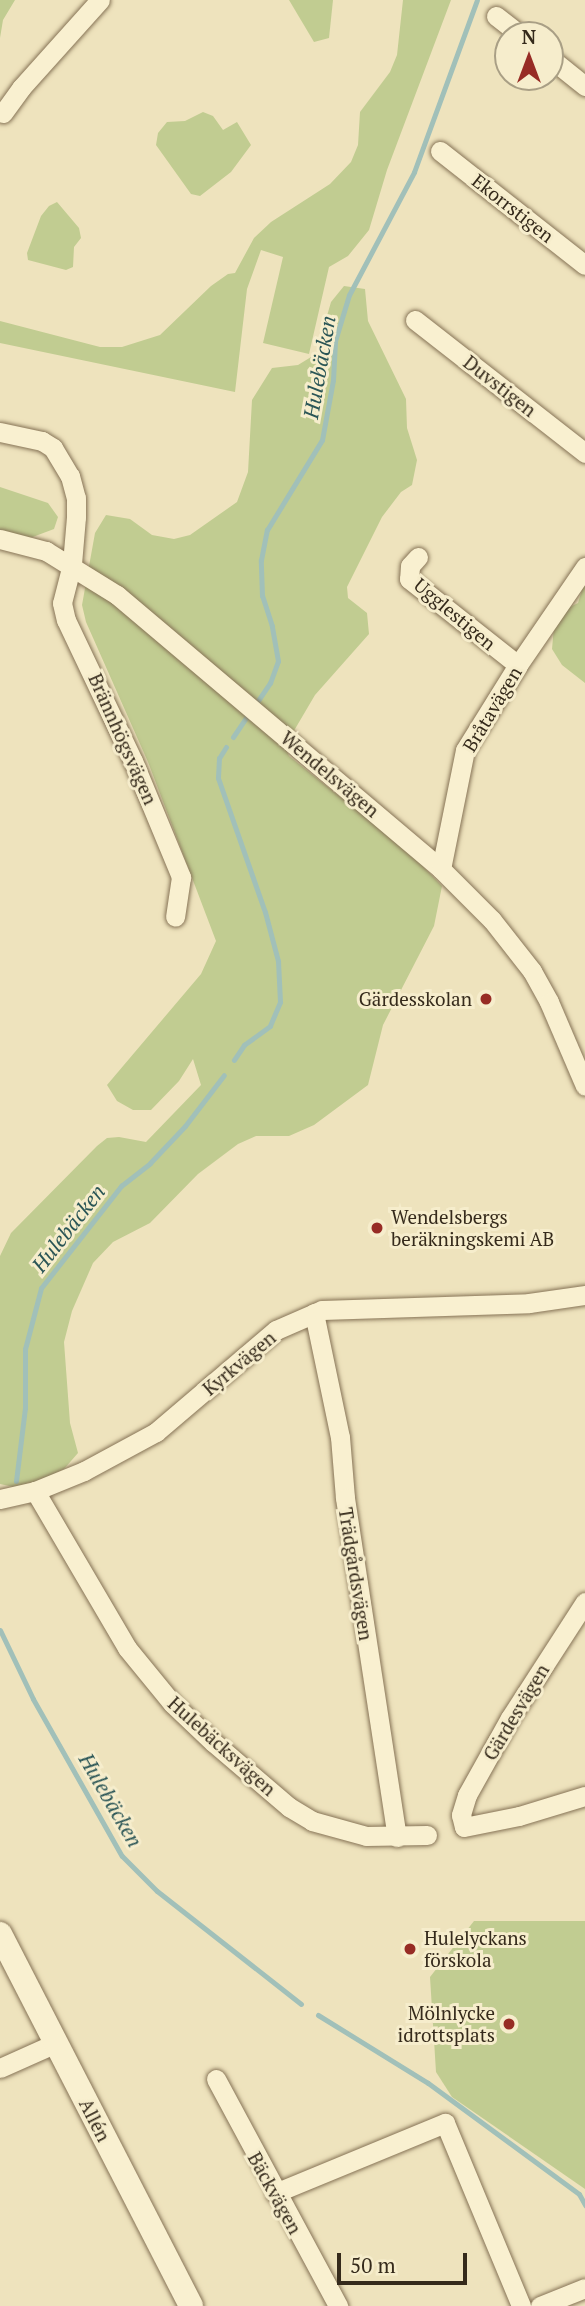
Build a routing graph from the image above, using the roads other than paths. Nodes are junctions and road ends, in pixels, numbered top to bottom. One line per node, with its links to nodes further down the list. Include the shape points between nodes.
1 (100, 0): 6 (street)
2 (496, 16): 3 (street)
3 (502, 21)
4 (564, 69): 5 (street)
5 (585, 86)
6 (3, 113)
7 (440, 151): 8 (street, Ekorrstigen)
8 (585, 265)
9 (415, 320): 11 (street, Duvstigen)
10 (0, 432): 14 (street, Brännhögsvägen, via 42,441 53,448 70,476 76,498)
11 (585, 453)
12 (0, 539): 14 (street, Wendelsvägen, via 26,544)
13 (418, 557): 16 (street, Ugglestigen, via 410,566 409,579)
14 (72, 564): 17 (street, Wendelsvägen, via 117,595); 18 (street, Brännhögsvägen, via 63,591 66,620 133,761 181,877)
15 (585, 567): 16 (street, Bråtavägen)
16 (518, 665): 17 (street, Bråtavägen, via 465,750)
17 (441, 869): 19 (street, Wendelsvägen, via 492,920 532,971)
18 (176, 916)
19 (585, 1086)
20 (585, 1295): 21 (street, Kyrkvägen, via 529,1304)
21 (314, 1313): 22 (street, Kyrkvägen, via 276,1330 249,1350 156,1432 84,1471); 27 (street, Trädgårdsvägen, via 340,1437 345,1498)
22 (34, 1491): 23 (street, Kyrkvägen); 27 (street, Hulebäcksvägen, via 102,1609 172,1703 289,1807 312,1821 366,1836)
23 (0, 1499)
24 (585, 1602): 25 (street, Gärdesvägen, via 510,1718 467,1795 461,1815 464,1828)
25 (585, 1796)
26 (427, 1835): 27 (street, Hulebäcksvägen)
27 (397, 1837)
28 (0, 1934): 29 (street, Allén)
29 (57, 2043): 30 (street); 34 (street, Allén)
30 (0, 2068)
31 (216, 2079): 32 (street, Bäckvägen)
32 (275, 2193): 35 (street, Bäckvägen); 36 (street, via 445,2123)
33 (585, 2288): 37 (street)
34 (191, 2306)
35 (338, 2306)
36 (521, 2306)
37 (541, 2306)

